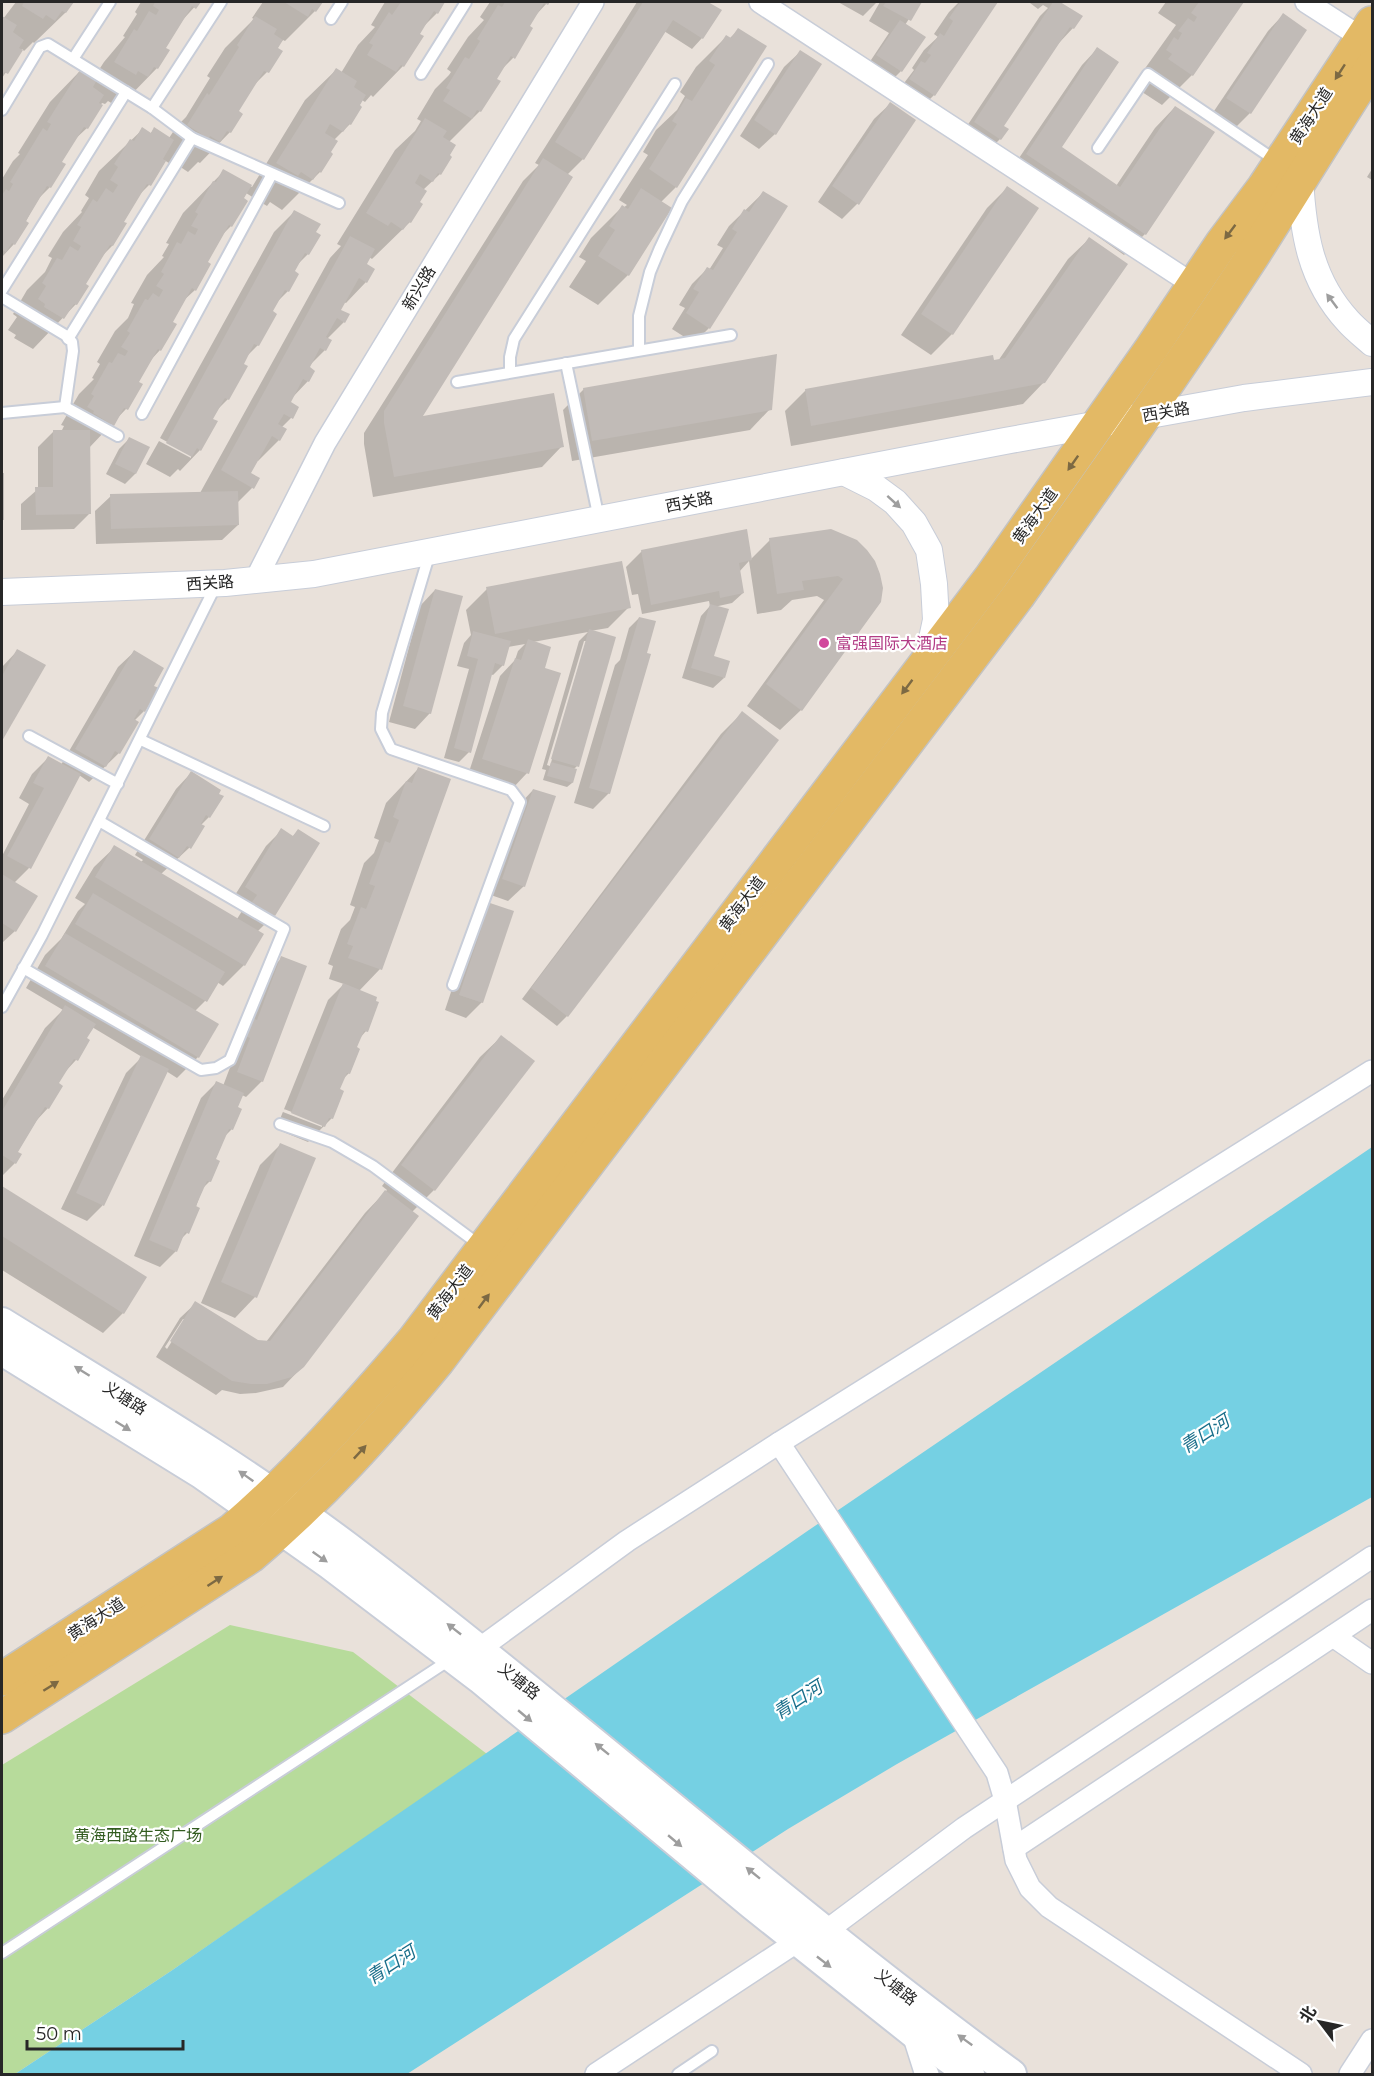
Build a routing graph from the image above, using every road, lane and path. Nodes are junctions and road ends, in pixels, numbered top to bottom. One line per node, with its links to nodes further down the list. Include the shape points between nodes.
1 (110, 2): 10 (lane)
2 (221, 2): 15 (lane)
3 (342, 2): 8 (lane)
4 (466, 2): 12 (lane)
5 (593, 2): 43 (street, 新兴路, via 325,442)
6 (760, 2): 23 (street)
7 (1306, 2): 9 (street)
8 (331, 19)
9 (1369, 43): 19 (main road, 黄海大道)
10 (73, 59): 14 (lane); 16 (lane, via 48,44 40,47)
11 (768, 64): 29 (lane, via 682,201 660,248 639,316)
12 (421, 74)
13 (675, 84): 31 (lane, via 514,339)
14 (126, 92): 15 (lane); 22 (lane)
15 (153, 108): 17 (lane)
16 (2, 110)
17 (192, 138): 20 (lane); 27 (lane)
18 (1098, 148): 19 (lane, via 1148,74)
19 (1290, 171): 23 (main road, 黄海大道, one-way to 23, via 1222,243); 28 (street, one-way to 19, via 1326,293 1311,259); 37 (main road, 黄海大道, via 1249,261)
20 (272, 174): 21 (lane); 36 (lane)
21 (339, 203)
22 (6, 273): 24 (lane)
23 (1194, 285): 38 (main road, 黄海大道)
24 (2, 290)
25 (2, 297): 27 (lane)
26 (731, 335): 29 (lane)
27 (68, 339): 34 (lane, via 73,351)
28 (1372, 343)
29 (639, 350): 30 (lane)
30 (566, 363): 31 (lane); 41 (lane)
31 (510, 372): 32 (lane)
32 (457, 382)
33 (1372, 382): 37 (street, 西关路, via 1244,398)
34 (65, 407): 35 (lane); 39 (lane)
35 (2, 413)
36 (142, 414)
37 (1145, 416): 38 (street, 西关路); 62 (main road, 黄海大道, one-way to 37, via 373,1438 438,1361 1018,596)
38 (1100, 424): 40 (street, 西关路); 46 (main road, 黄海大道, one-way to 46)
39 (118, 436)
40 (844, 472): 41 (street, 西关路); 46 (street, one-way to 46, via 895,502 914,523 929,550 936,620)
41 (599, 519): 42 (street, 西关路)
42 (430, 551): 43 (street, 西关路, via 314,574); 53 (lane, via 382,713 381,729 391,749 511,790 520,802)
43 (256, 579): 44 (street, 西关路)
44 (217, 583): 45 (street, 西关路); 48 (lane)
45 (2, 592)
46 (927, 660): 57 (main road, 黄海大道, one-way to 57)
47 (29, 736): 49 (lane)
48 (141, 740): 49 (lane); 51 (lane)
49 (118, 783): 50 (lane)
50 (99, 821): 52 (lane); 52 (lane, via 284,928 230,1059 216,1068 201,1070)
51 (324, 826)
52 (23, 968): 54 (lane)
53 (453, 985)
54 (2, 1007)
55 (1372, 1071): 60 (street)
56 (280, 1124): 57 (lane, via 332,1142 373,1166)
57 (484, 1247): 61 (main road, 黄海大道, via 413,1341 349,1416)
58 (2, 1322): 61 (main road, 义塘路, one-way to 58, via 215,1454)
59 (2, 1351): 61 (main road, 义塘路, one-way to 61, via 201,1474)
60 (779, 1443): 66 (street, via 627,1541); 70 (street, via 997,1773)
61 (263, 1503): 62 (main road, 义塘路); 68 (main road, 黄海大道, via 218,1540)
62 (291, 1522): 66 (main road, 义塘路, via 330,1564); 69 (main road, 黄海大道, one-way to 62, via 236,1567)
63 (1372, 1557): 70 (street)
64 (1372, 1610): 65 (street)
65 (1333, 1636): 67 (street); 71 (street)
66 (478, 1663): 72 (main road, 义塘路); 74 (lane)
67 (1372, 1663)
68 (2, 1679)
69 (2, 1718)
70 (1005, 1800): 71 (street); 73 (street)
71 (1014, 1848): 83 (street, via 1022,1876 1049,1907)
72 (792, 1926): 73 (main road, 义塘路); 75 (main road, 义塘路, one-way to 75); 78 (street)
73 (826, 1931): 82 (main road, 义塘路, one-way to 73)
74 (2, 1953)
75 (912, 2031): 80 (street); 81 (main road, 义塘路)
76 (1372, 2040): 84 (street)
77 (712, 2051): 79 (lane)
78 (596, 2074)
79 (678, 2074)
80 (928, 2074)
81 (970, 2074)
82 (1012, 2074)
83 (1301, 2074)
84 (1350, 2074)

